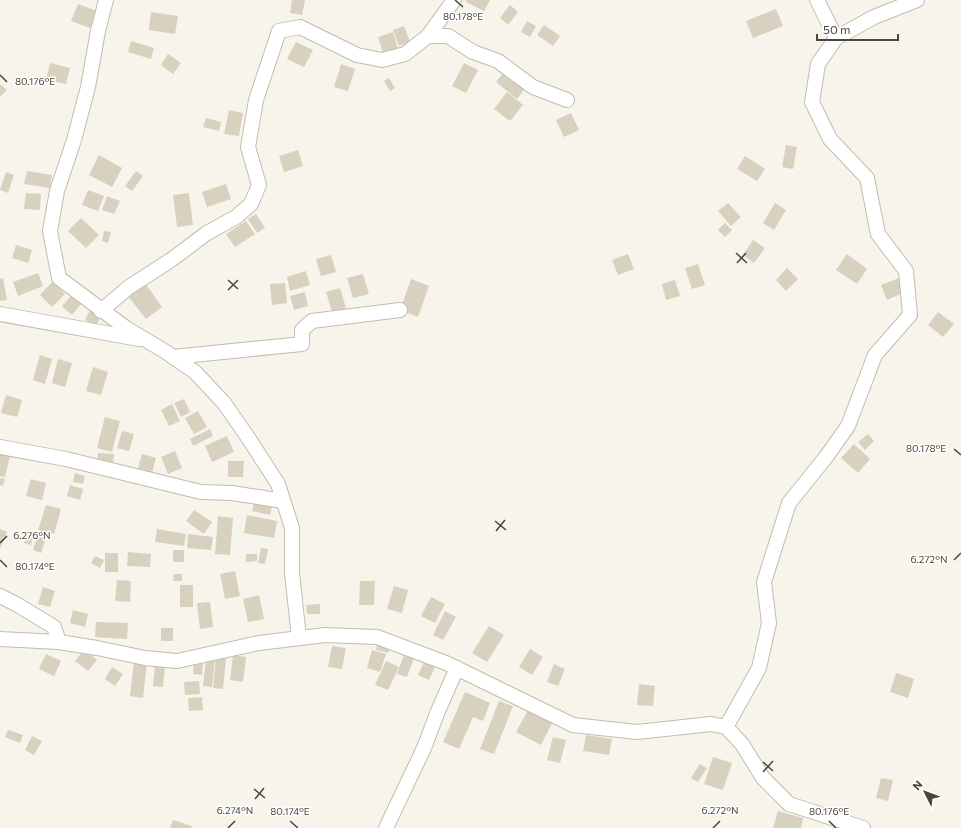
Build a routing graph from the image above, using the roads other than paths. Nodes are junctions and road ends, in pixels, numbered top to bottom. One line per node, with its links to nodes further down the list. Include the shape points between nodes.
1 (106, 0): 9 (street, via 86,95 58,191 50,231 59,278)
2 (454, 0): 5 (street)
3 (818, 0): 6 (street)
4 (916, 0): 6 (street, via 874,17)
5 (428, 36): 7 (street, via 448,36 473,52 498,61 533,87); 9 (street, via 405,54 382,60 357,55 300,27 279,31 254,108 248,147 259,185 251,204 236,217 207,233 129,287)
6 (836, 38): 20 (street, via 818,64 812,102 830,139 868,178 878,234 906,271 910,315 875,355 848,426 789,503 764,582 769,623 759,668)
7 (567, 100)
8 (400, 310): 12 (street, via 312,321 302,330 302,344)
9 (101, 311): 11 (street)
10 (0, 314): 11 (street)
11 (145, 340): 12 (street)
12 (173, 357): 14 (street, via 195,372 224,403 278,484)
13 (0, 447): 14 (street, via 66,459 201,492 232,493)
14 (283, 501): 16 (street, via 292,528 292,573)
15 (0, 596): 18 (street, via 54,627)
16 (299, 638): 18 (street, via 259,643 177,661 145,658); 19 (street, via 326,635 377,637)
17 (0, 639): 18 (street)
18 (59, 642)
19 (457, 668): 20 (street, via 573,725 637,732 711,724); 21 (street, via 424,748)
20 (726, 727): 22 (street, via 742,744 763,778 789,804)
21 (386, 828)
22 (864, 828)

